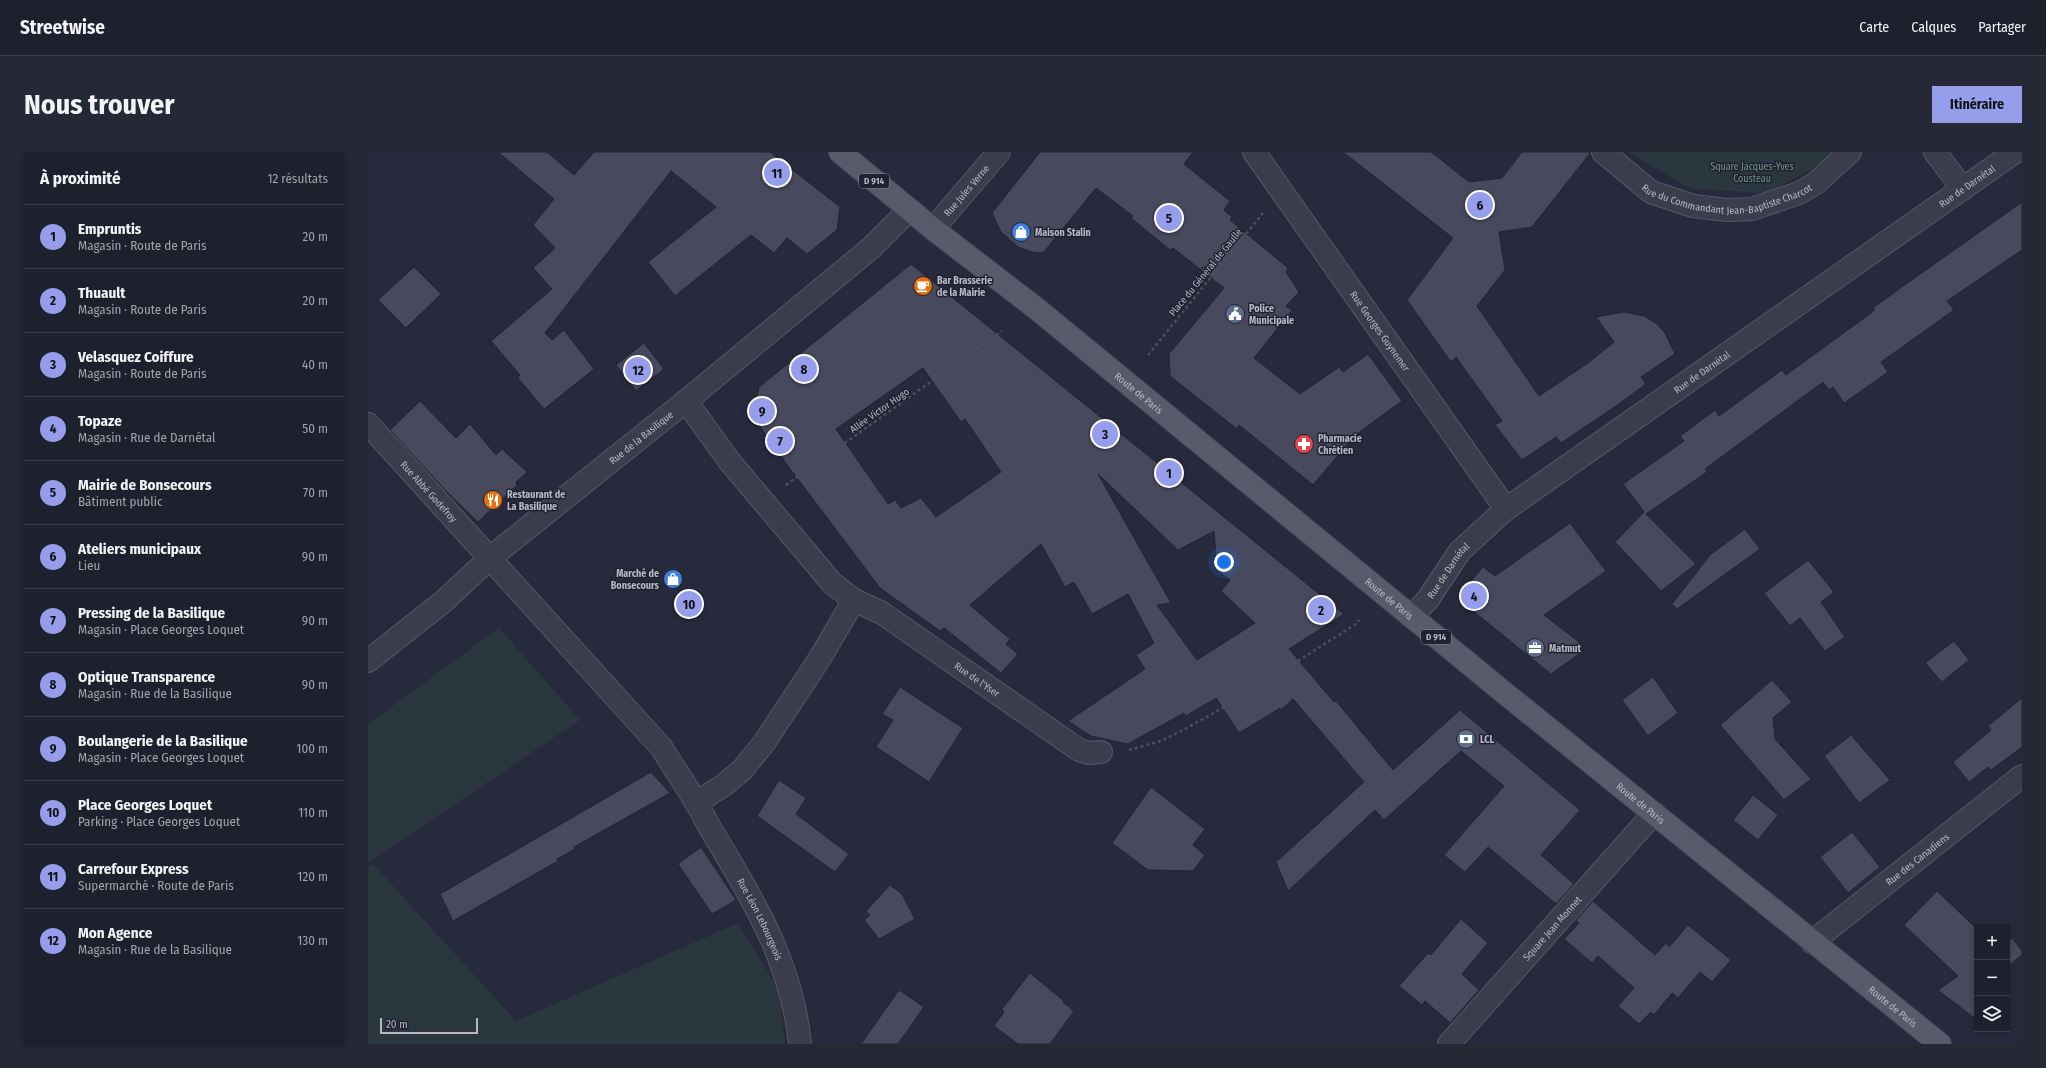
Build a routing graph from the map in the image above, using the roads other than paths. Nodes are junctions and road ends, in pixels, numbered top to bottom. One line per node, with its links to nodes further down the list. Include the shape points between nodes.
1 (840, 152): 9 (main road, Route de Paris / D 914)
2 (999, 152): 10 (street, Rue Jules Verne)
3 (1254, 152): 13 (street, Rue Georges Guynemer)
4 (1603, 152): 5 (street, Rue du Commandant Jean-Baptiste Charcot, via 1651,192 1693,206 1727,210 1752,209 1798,193 1816,183)
5 (1850, 152)
6 (1935, 152): 8 (street)
7 (2015, 152): 8 (street, Rue de Darnétal)
8 (1963, 189): 13 (street, Rue de Darnétal)
9 (909, 210): 10 (main road, Route de Paris / D 914); 11 (street, Rue de la Basilique, via 871,248)
10 (933, 229): 16 (main road, Route de Paris / D 914, via 1037,309)
11 (686, 401): 14 (street, Rue de la Basilique); 15 (street, Rue de l'Yser, via 730,462 832,583)
12 (368, 424): 14 (street, Rue Abbé Godefroy)
13 (1506, 509): 16 (street, Rue de Darnétal, via 1460,552 1428,599)
14 (490, 558): 17 (street, Rue de la Basilique, via 444,601); 20 (street, Rue Abbé Godefroy, via 661,747)
15 (854, 600): 18 (street, Rue de l'Yser, via 882,613 1079,750 1089,753); 20 (street, via 780,722 764,743 742,770)
16 (1412, 617): 21 (main road, Route de Paris / D 914)
17 (368, 661)
18 (1101, 752)
19 (2022, 776): 22 (street, Rue des Canadiens)
20 (696, 803): 23 (street, Rue Léon Lebourgeois, via 758,909 776,946 796,1012)
21 (1654, 813): 22 (main road, Route de Paris / D 914); 24 (street, Square Jean Monnet)
22 (1812, 942): 25 (main road, Route de Paris / D 914)
23 (800, 1044)
24 (1450, 1044)
25 (1940, 1044)

